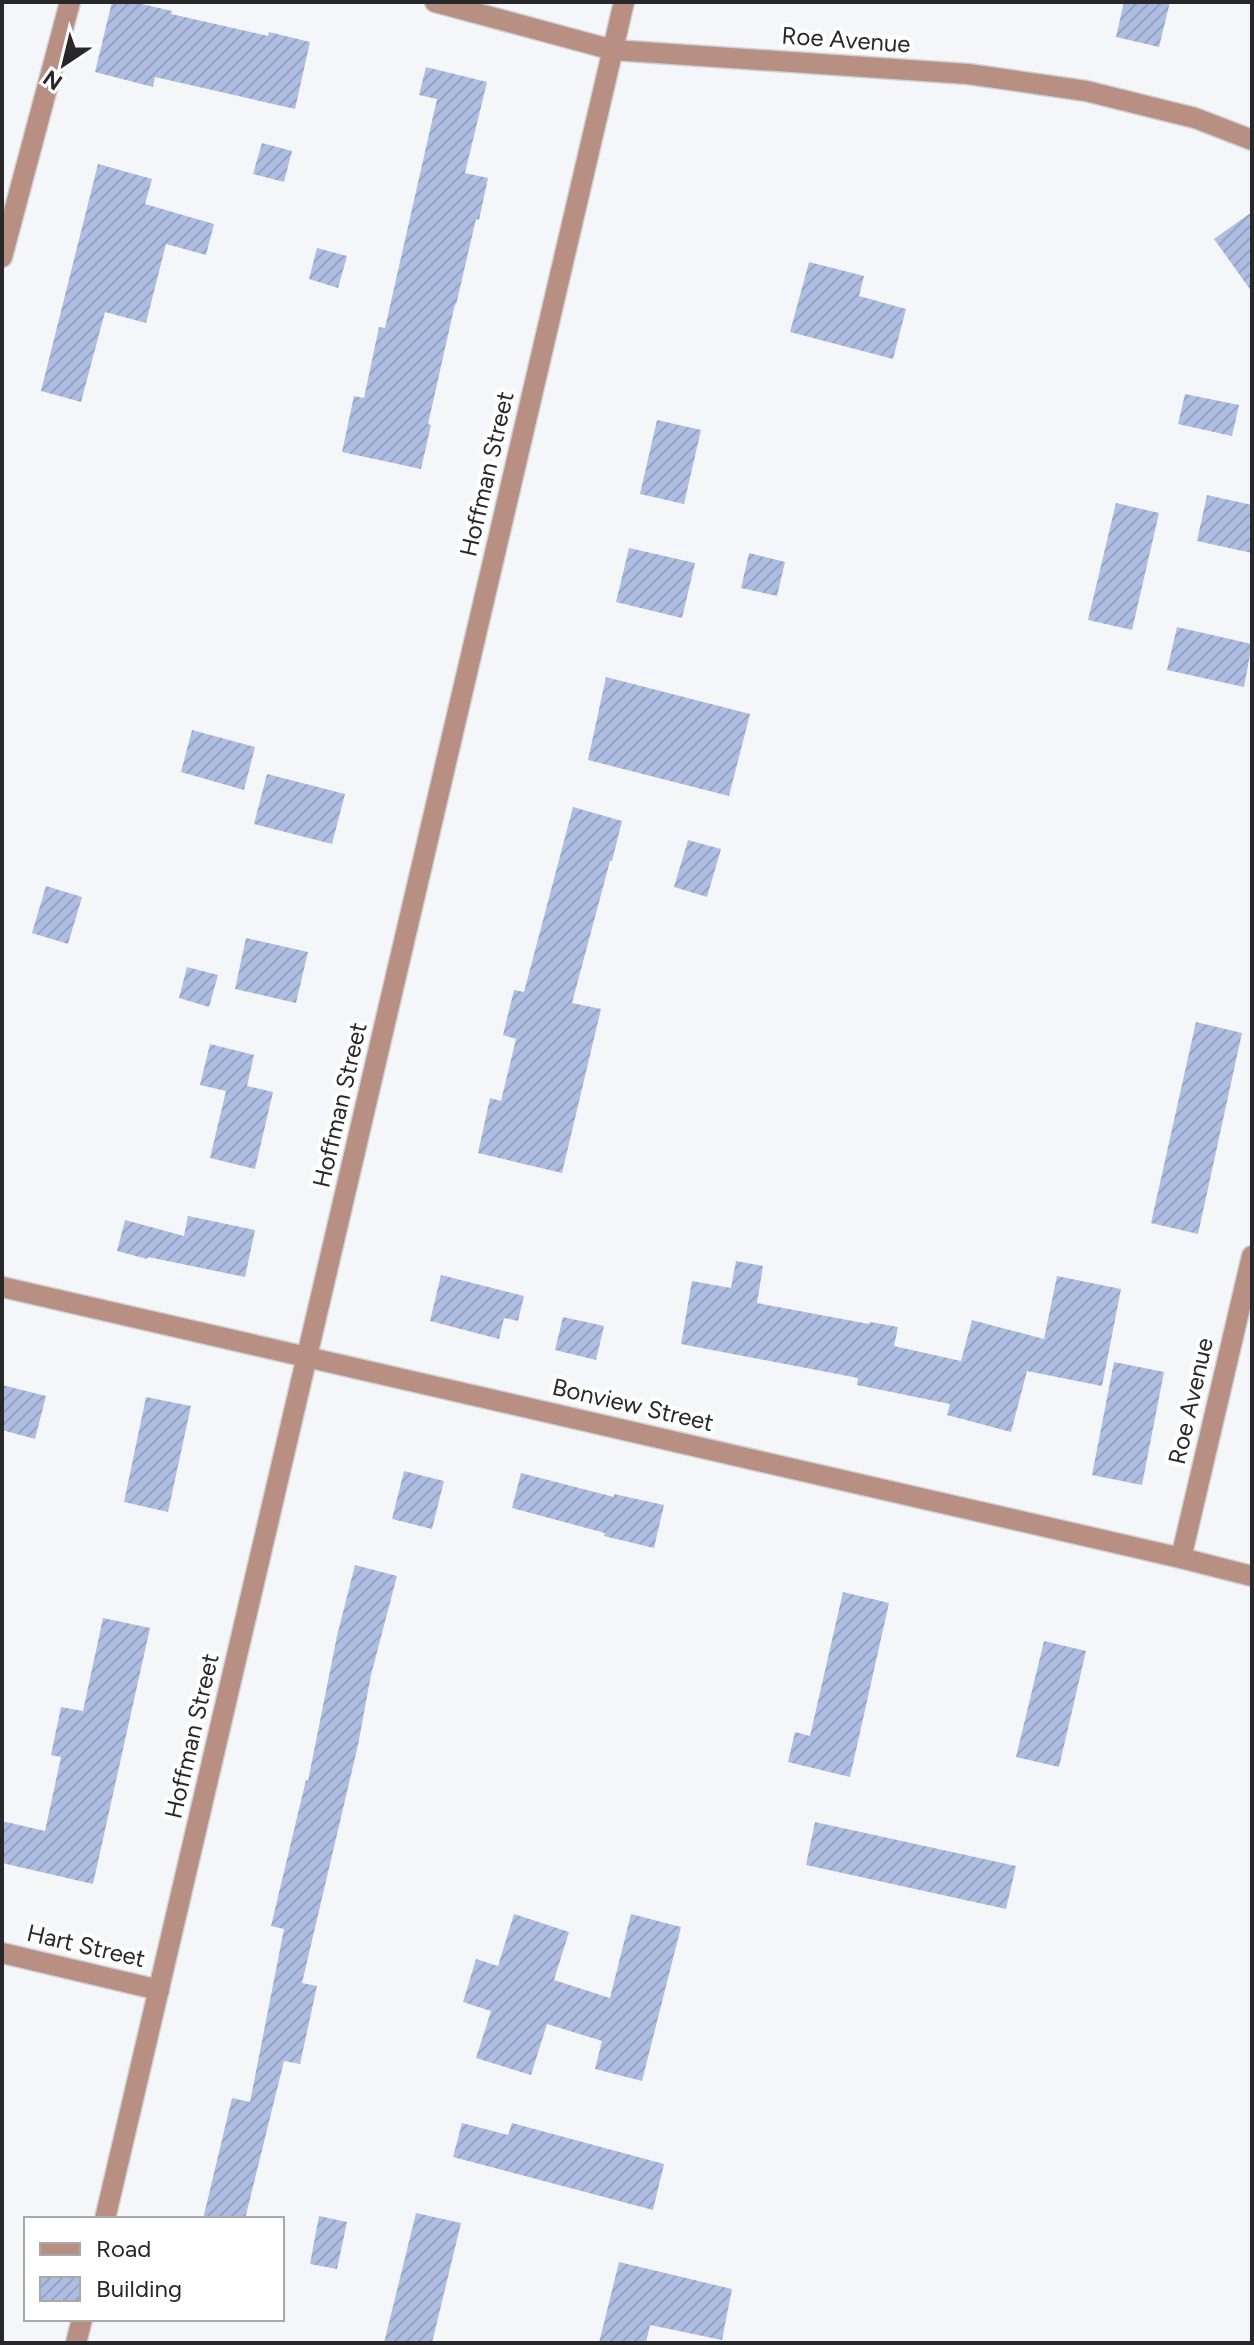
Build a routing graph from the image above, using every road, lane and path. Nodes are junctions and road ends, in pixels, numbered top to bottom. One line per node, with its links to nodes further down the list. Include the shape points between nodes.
1 (70, 2): 6 (street)
2 (435, 2): 4 (street, Roe Avenue)
3 (624, 2): 4 (street, Hoffman Street)
4 (613, 50): 5 (street, Roe Avenue, via 968,74 1086,91 1195,118); 9 (street, Hoffman Street)
5 (1252, 140)
6 (2, 257)
7 (1252, 1256): 10 (street, Roe Avenue)
8 (2, 1287): 9 (street, Bonview Street)
9 (307, 1357): 10 (street, Bonview Street); 13 (street, Hoffman Street)
10 (1181, 1558): 11 (street, Bonview Street)
11 (1252, 1576)
12 (2, 1953): 13 (street, Hart Street)
13 (159, 1990): 14 (street, Hoffman Street)
14 (105, 2217)
15 (82, 2321): 16 (street)
16 (76, 2343)

